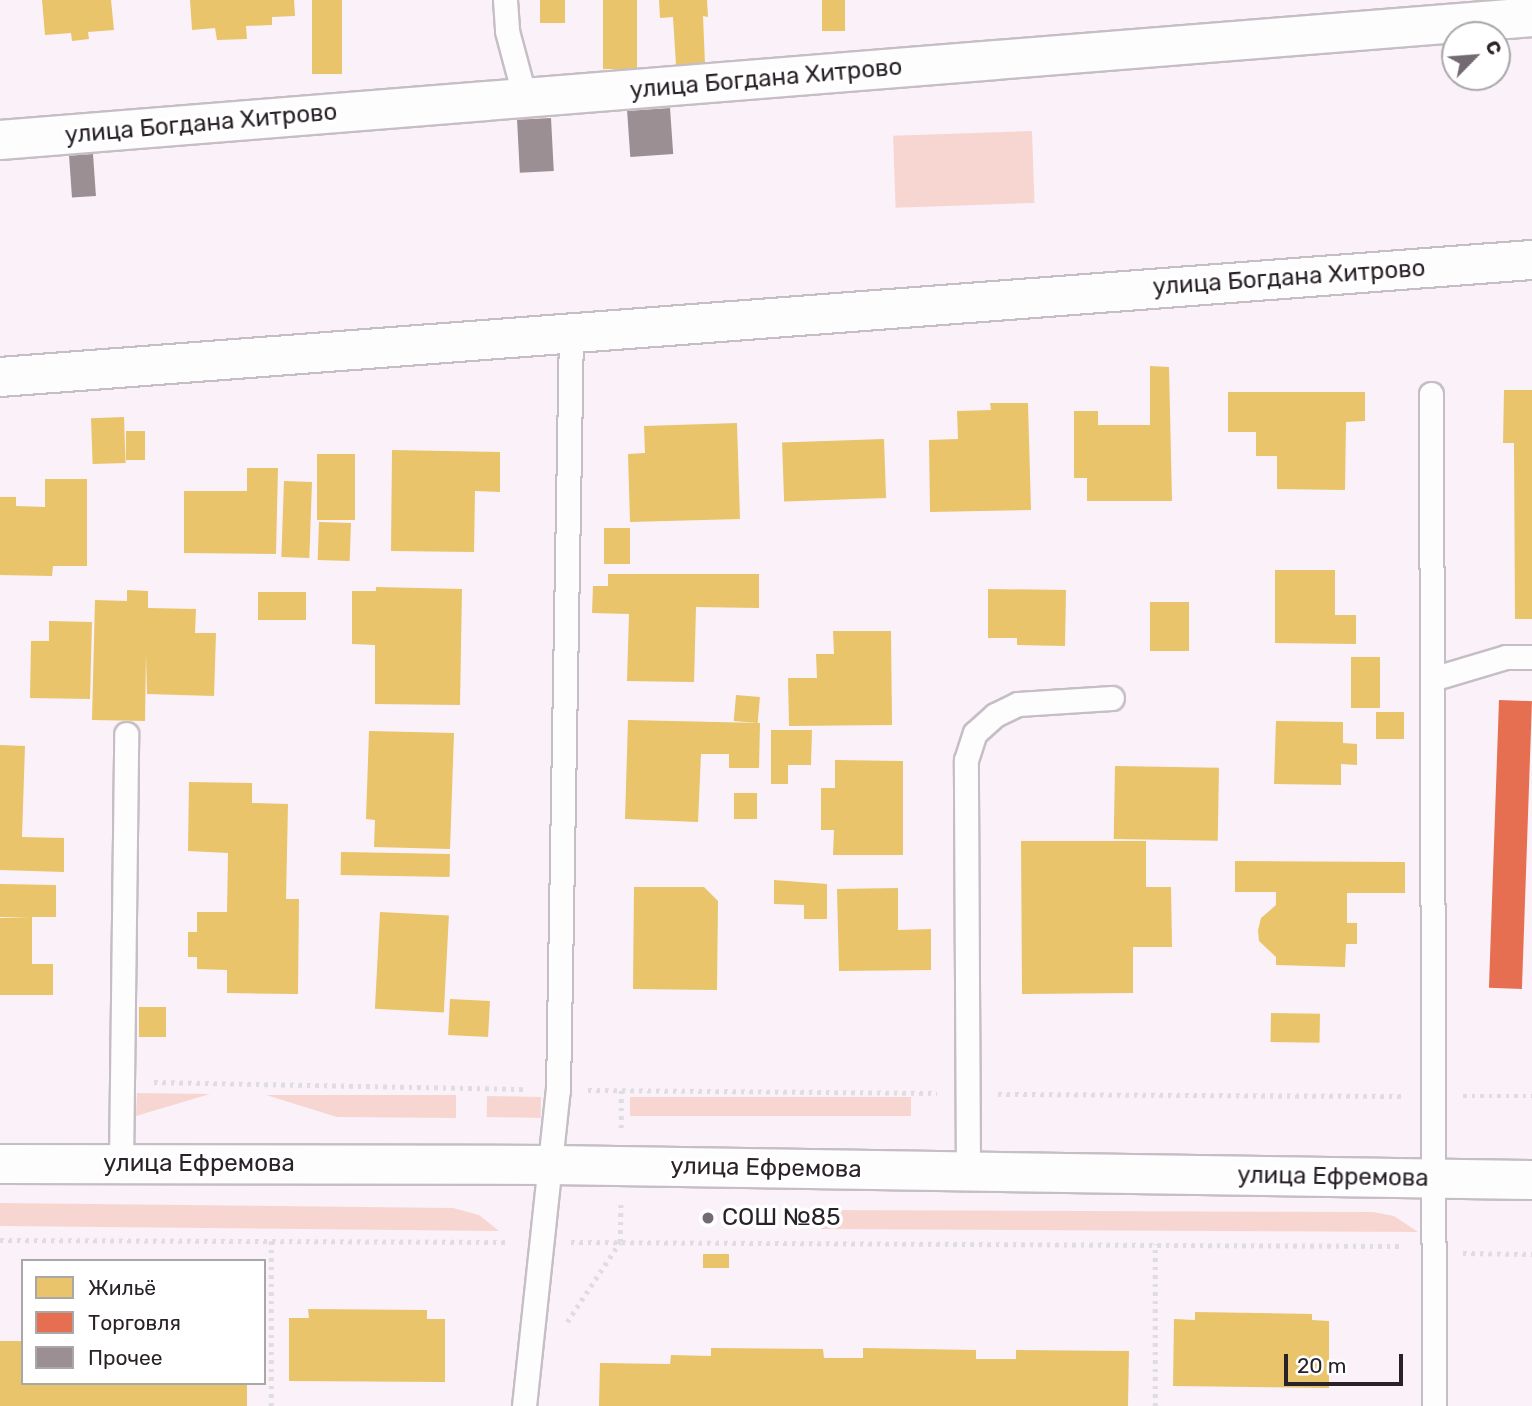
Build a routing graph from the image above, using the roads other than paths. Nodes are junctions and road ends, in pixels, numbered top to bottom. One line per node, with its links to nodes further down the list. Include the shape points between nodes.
1 (505, 0): 3 (lane, via 507,32)
2 (1532, 17): 3 (street, улица Богдана Хитрово)
3 (525, 98): 4 (street, улица Богдана Хитрово)
4 (0, 141)
5 (1532, 260): 6 (street, улица Богдана Хитрово)
6 (571, 331): 7 (street, улица Богдана Хитрово); 15 (lane, via 558,1090)
7 (0, 377)
8 (1432, 394): 10 (lane)
9 (1532, 657): 10 (lane, via 1506,657)
10 (1432, 679): 17 (lane)
11 (1112, 698): 16 (lane, via 1017,704 975,733 966,760)
12 (126, 734): 14 (lane)
13 (0, 1164): 14 (street, улица Ефремова)
14 (121, 1164): 15 (street, улица Ефремова)
15 (552, 1165): 16 (street, улица Ефремова); 19 (lane)
16 (968, 1171): 17 (street, улица Ефремова)
17 (1433, 1178): 18 (street, улица Ефремова); 20 (lane)
18 (1532, 1180)
19 (524, 1406)
20 (1434, 1406)

